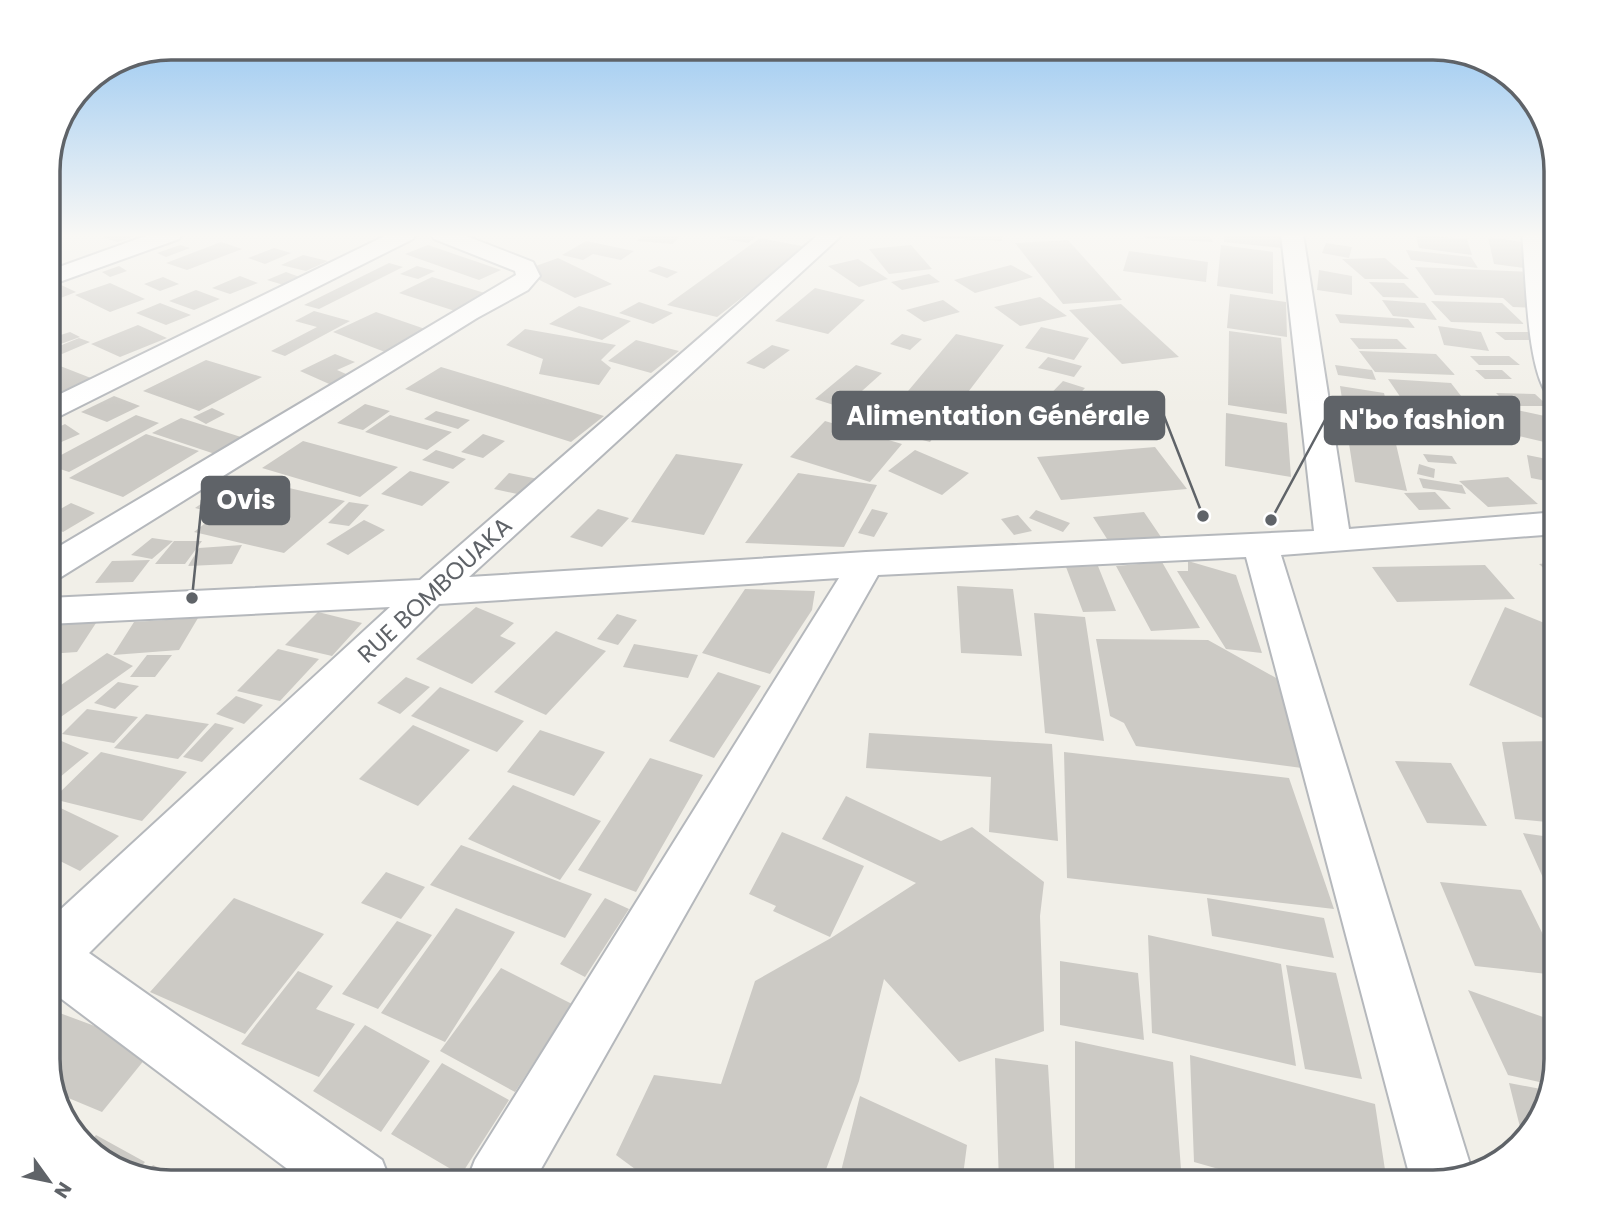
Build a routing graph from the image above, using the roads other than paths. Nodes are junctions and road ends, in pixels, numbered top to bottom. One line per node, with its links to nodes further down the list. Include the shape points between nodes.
1 (289, 291): 7 (street)
2 (508, 291): 11 (street)
3 (767, 291): 13 (street, RUE BOMBOUAKA)
4 (1300, 291): 9 (street)
5 (1540, 291): 6 (street)
6 (1544, 330)
7 (60, 405)
8 (1544, 524): 9 (street)
9 (1333, 541): 10 (street)
10 (1260, 544): 12 (street); 19 (street)
11 (60, 562)
12 (866, 564): 13 (street); 18 (street)
13 (429, 592): 14 (street); 15 (street, RUE BOMBOUAKA)
14 (60, 610)
15 (60, 945)
16 (60, 965): 17 (street)
17 (341, 1170)
18 (506, 1170)
19 (1440, 1170)

